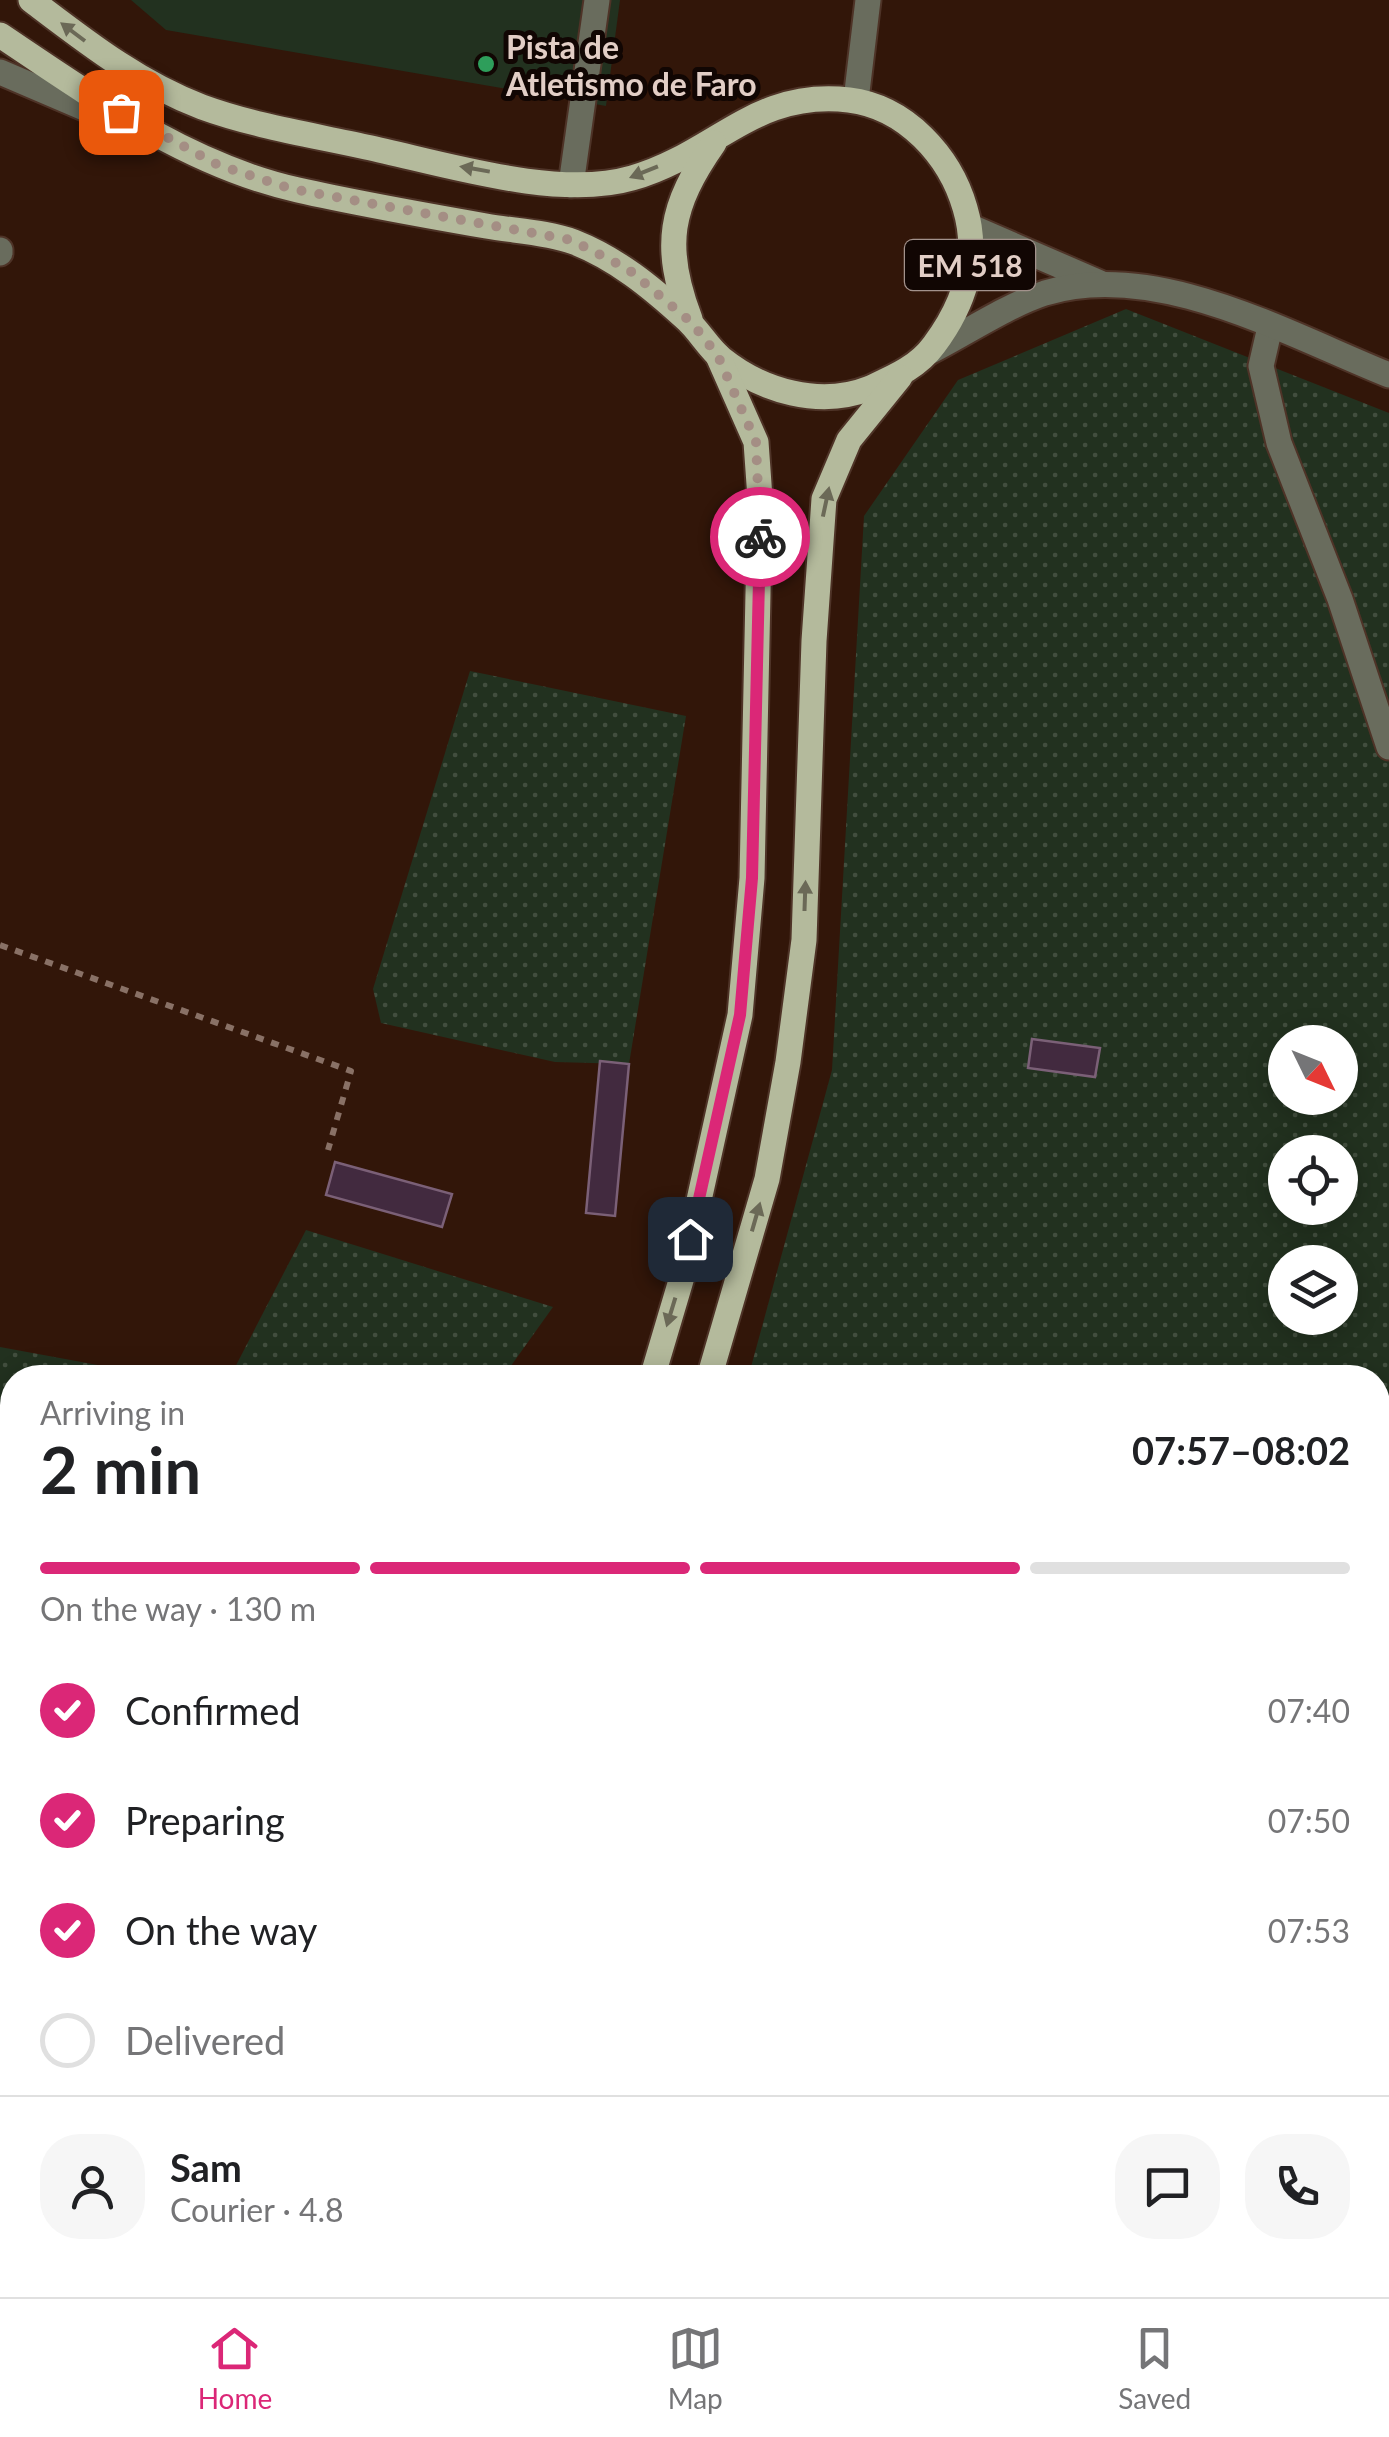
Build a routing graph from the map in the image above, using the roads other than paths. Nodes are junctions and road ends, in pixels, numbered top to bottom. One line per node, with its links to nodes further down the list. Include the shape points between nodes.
1 (31, 0): 9 (main road, one-way to 1, via 464,168 202,107 113,63)
2 (598, 0): 9 (street)
3 (868, 0): 6 (street)
4 (0, 35): 8 (main road, via 88,94)
5 (0, 72): 8 (street, EM 518)
6 (856, 100): 7 (main road, EM 518, via 805,97 755,112); 10 (main road, EM 518, via 898,117 934,146 958,183)
7 (714, 142): 9 (main road, one-way to 9, via 631,179); 12 (main road, EM 518, via 686,182 672,230 674,278)
8 (218, 165): 12 (main road, EM 518, via 292,189 571,240 628,269)
9 (571, 185)
10 (971, 227): 11 (street, EM 518); 14 (main road, EM 518, via 970,272 955,315)
11 (1100, 283): 13 (street, EM 518, via 1151,285); 14 (street, EM 518, via 1044,294)
12 (692, 323): 15 (main road, EM 518)
13 (1270, 327): 17 (street, EM 518); 18 (street, via 1261,366 1279,444)
14 (929, 352): 16 (main road, EM 518)
15 (718, 356): 16 (main road, EM 518, via 759,384 806,396 856,393); 19 (main road, one-way to 19, via 756,442 760,498 752,878 740,1015)
16 (902, 374): 20 (main road, one-way to 16, via 767,1179 804,940 824,499 848,440)
17 (1389, 375)
18 (1389, 747)
19 (656, 1365)
20 (714, 1365)

